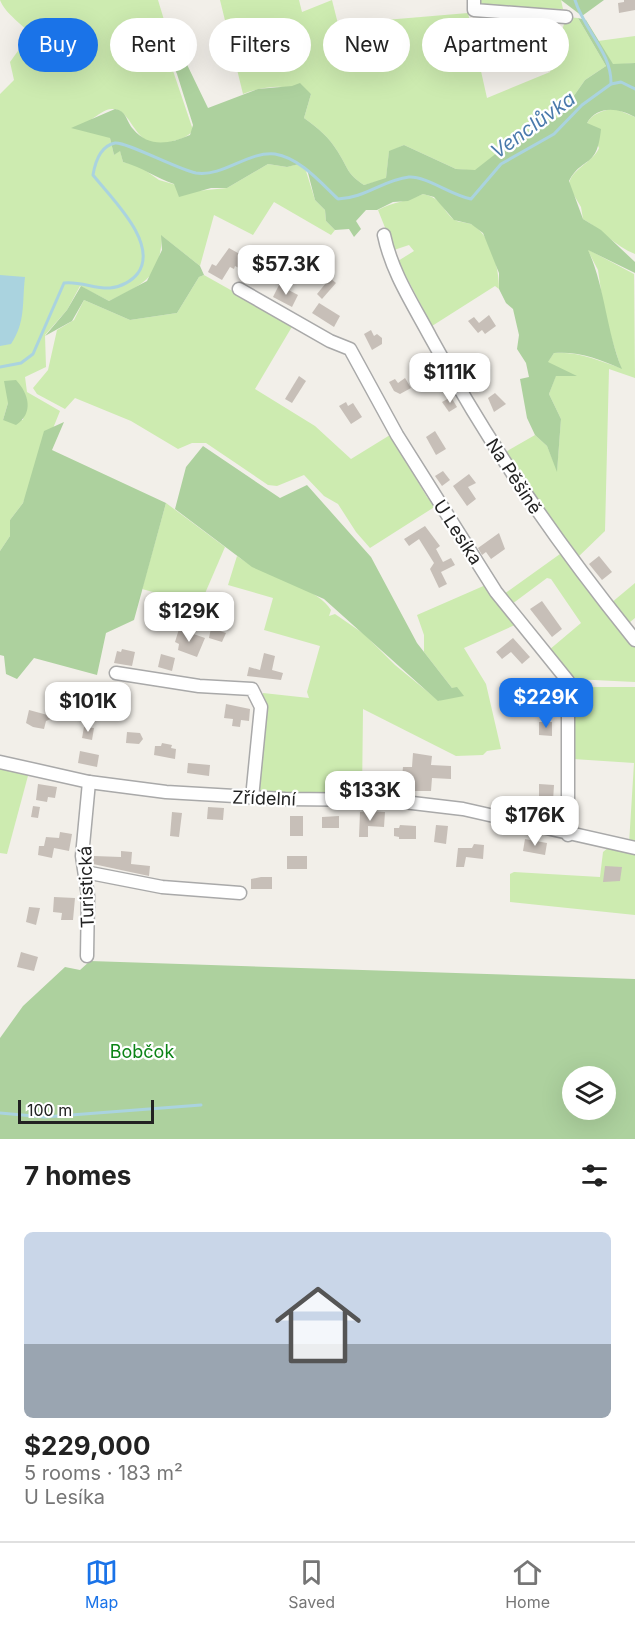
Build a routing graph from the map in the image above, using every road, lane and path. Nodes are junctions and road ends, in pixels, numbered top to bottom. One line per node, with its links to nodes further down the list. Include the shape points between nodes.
1 (474, 0): 2 (street, via 474,10)
2 (566, 17)
3 (384, 235): 5 (street, Na Pěšině, via 390,259 457,387 545,525)
4 (239, 289): 10 (street, U Lesíka, via 350,349 398,435 496,592 568,681)
5 (635, 640)
6 (116, 673): 9 (street, via 199,686 252,689 261,706)
7 (0, 762): 8 (street, Zřídelní)
8 (89, 782): 9 (street, Zřídelní); 12 (street, Turistická, via 82,856)
9 (252, 798): 10 (street, Zřídelní, via 398,801 463,809)
10 (568, 835): 11 (street, Zřídelní)
11 (635, 848)
12 (85, 872): 13 (street, via 162,887); 14 (street, Turistická)
13 (240, 892)
14 (87, 956)

